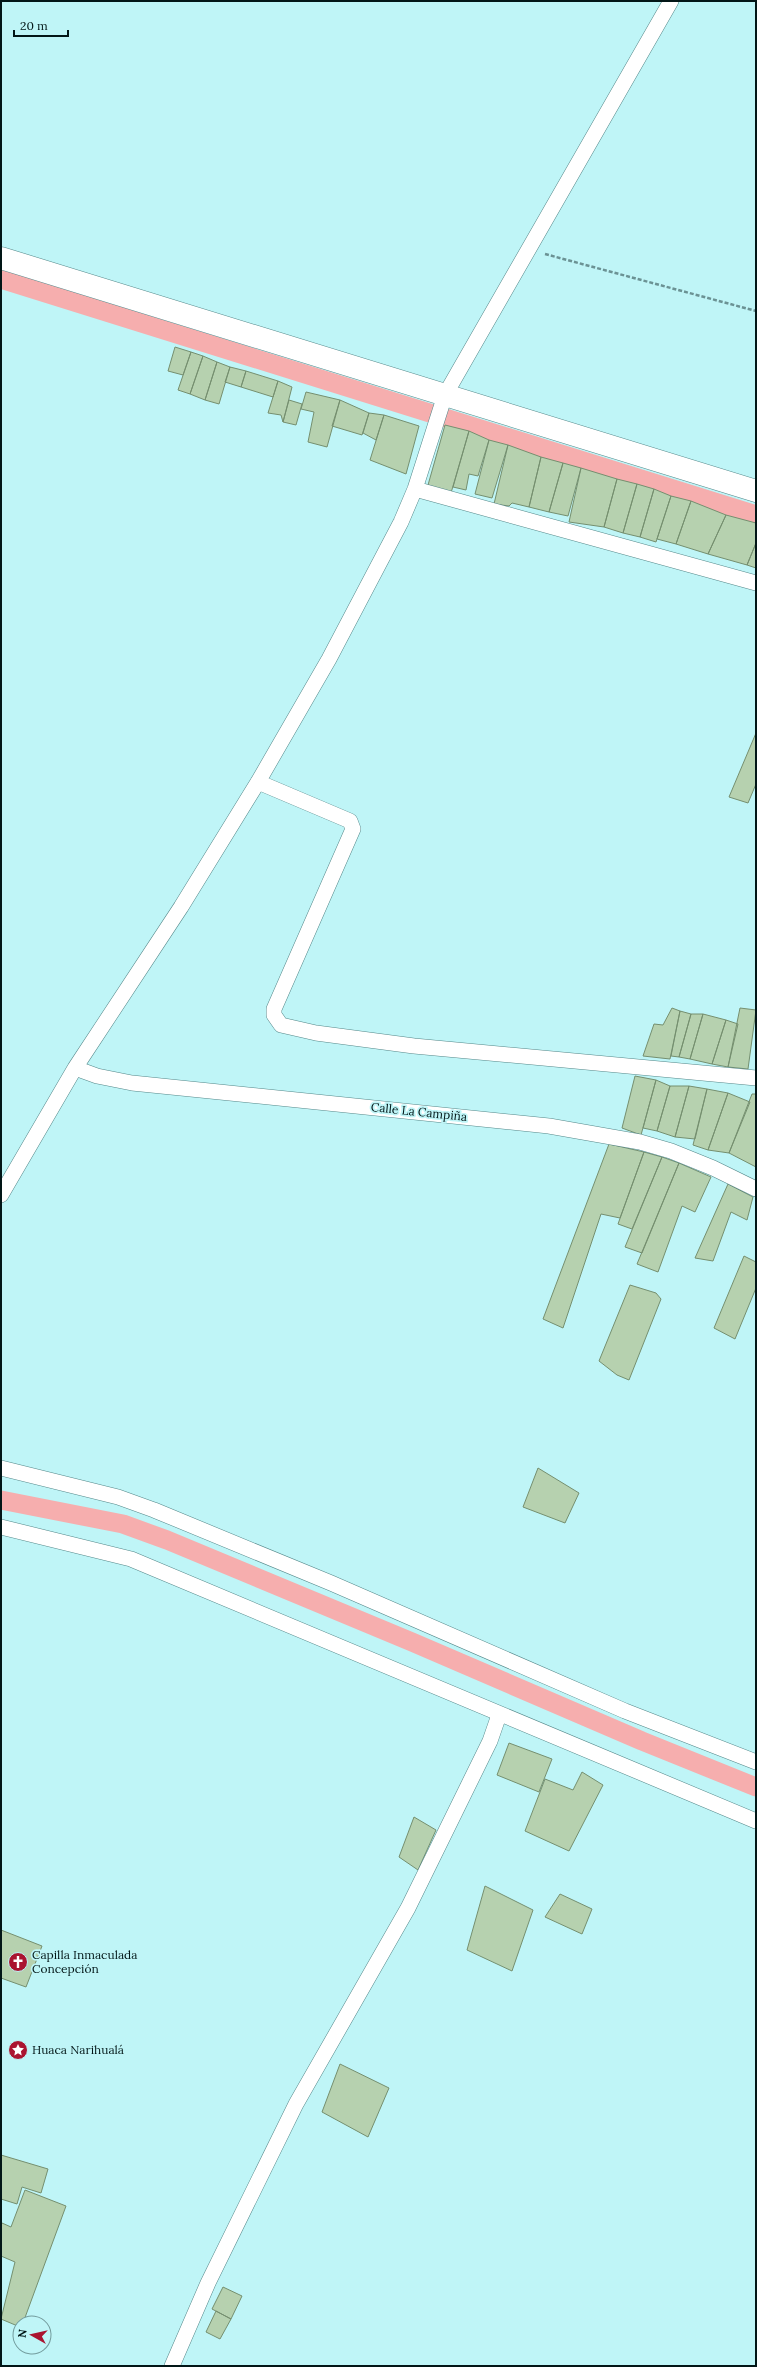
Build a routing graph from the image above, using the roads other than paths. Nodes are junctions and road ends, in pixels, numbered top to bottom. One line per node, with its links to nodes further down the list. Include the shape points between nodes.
1 (671, 1): 3 (street)
2 (1, 258): 3 (main road)
3 (444, 400): 4 (street); 5 (main road)
4 (415, 489): 6 (street); 7 (street, via 401,522 329,659)
5 (756, 491)
6 (756, 583)
7 (258, 782): 8 (street, via 181,907); 9 (street, via 350,822 353,829 274,1008 274,1016 281,1025 316,1033 414,1046)
8 (75, 1068): 10 (street, Calle La Campiña, via 97,1076 132,1083 517,1123 640,1142 713,1168); 11 (street)
9 (756, 1078)
10 (756, 1189)
11 (1, 1195)
12 (1, 1468): 15 (street, via 118,1497 154,1510 625,1711)
13 (1, 1527): 14 (street, via 131,1559)
14 (499, 1715): 16 (street); 17 (street, via 490,1741 408,1908 296,2104 208,2283)
15 (756, 1762)
16 (756, 1821)
17 (172, 2366)

